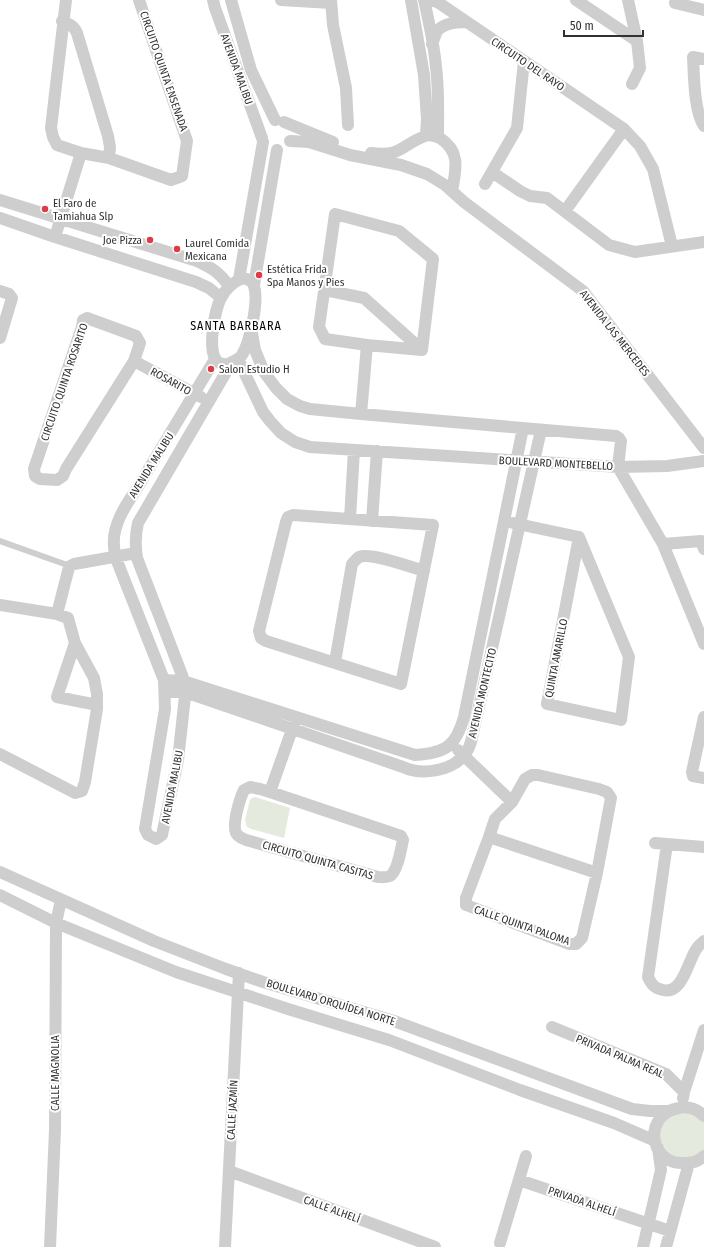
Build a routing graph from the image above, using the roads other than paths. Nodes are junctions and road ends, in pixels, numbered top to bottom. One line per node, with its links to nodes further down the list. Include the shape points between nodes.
1 (66, 0): 14 (street, CIRCUITO QUINTA ENSENADA)
2 (139, 0): 33 (street, CIRCUITO QUINTA ENSENADA, via 187,141 182,176 171,180)
3 (213, 0): 28 (street, AVENIDA MALIBU)
4 (231, 0): 22 (street, AVENIDA MALIBU, via 251,70)
5 (281, 0): 11 (street)
6 (411, 0): 18 (street)
7 (424, 0): 17 (street)
8 (432, 0): 15 (street, CIRCUITO DEL RAYO)
9 (576, 0): 16 (street)
10 (628, 0): 16 (street)
11 (331, 2): 23 (street, via 346,88)
12 (675, 3): 13 (street)
13 (704, 10)
14 (62, 21): 32 (street, CIRCUITO QUINTA ENSENADA, via 52,137 57,145); 33 (street, via 78,33 108,136)
15 (466, 22): 17 (street, via 442,27 434,37); 20 (street, CIRCUITO DEL RAYO)
16 (637, 41): 21 (street, via 640,68)
17 (433, 44): 18 (street); 27 (street, via 437,68)
18 (420, 46): 26 (street, via 427,119)
19 (698, 58): 24 (street, via 694,84 700,119)
20 (524, 61): 25 (street, CIRCUITO DEL RAYO); 35 (street, via 517,128)
21 (632, 84)
22 (280, 121): 28 (street, via 271,121 265,126); 29 (street, via 290,128); 31 (street, via 344,146 383,154)
23 (348, 125)
24 (704, 126)
25 (624, 129): 39 (street); 44 (street, CIRCUITO DEL RAYO, via 640,146 654,169)
26 (426, 135): 27 (street); 31 (street)
27 (438, 138): 37 (street, via 452,150 455,159 457,168)
28 (263, 140): 30 (street, via 269,148); 45 (street, AVENIDA MALIBU)
29 (290, 141): 30 (street, via 285,147); 34 (street, AVENIDA LAS MERCEDES, via 309,142 350,156)
30 (277, 150): 46 (street)
31 (398, 151): 34 (street)
32 (81, 153): 33 (street, CIRCUITO QUINTA ENSENADA); 41 (street)
33 (109, 158)
34 (401, 165): 37 (street, AVENIDA LAS MERCEDES, via 427,174)
35 (492, 172): 36 (street); 39 (street, via 520,192 547,198)
36 (485, 184)
37 (452, 191): 62 (street, AVENIDA LAS MERCEDES, via 583,291)
38 (0, 200): 41 (street)
39 (565, 211): 44 (street, via 609,245 635,252)
40 (0, 218): 42 (street)
41 (60, 219): 42 (street); 45 (street, via 197,261)
42 (55, 237): 49 (street, via 196,282)
43 (704, 242): 44 (street)
44 (672, 246)
45 (234, 282): 46 (street, via 243,278 248,279); 49 (street)
46 (254, 286): 50 (street, AVENIDA MALIBU, via 255,314)
47 (324, 290): 52 (street, via 319,327 325,339); 53 (street, via 364,298); 53 (street, via 335,214 399,231 433,259)
48 (0, 291): 51 (street, via 12,298)
49 (221, 298): 54 (street, via 213,330)
50 (251, 328): 56 (street, AVENIDA MALIBU, via 242,354); 59 (street, BOULEVARD MONTEBELLO, via 255,350 264,372 287,399 310,409)
51 (0, 338)
52 (366, 345): 53 (street); 59 (street)
53 (422, 350)
54 (215, 359): 56 (street, via 227,364); 57 (street, AVENIDA MALIBU)
55 (134, 361): 55 (street, CIRCUITO QUINTA ROSARITO, via 140,343 136,336 87,318 83,320 34,469 35,476 40,479 57,480 63,476); 57 (street, ROSARITO)
56 (235, 361): 58 (street, AVENIDA MALIBU); 63 (street, BOULEVARD MONTEBELLO, via 263,412 281,433 295,442 310,447)
57 (194, 394): 58 (street, ROSARITO); 78 (street, AVENIDA MALIBU, via 123,510 116,530)
58 (209, 402): 77 (street, AVENIDA MALIBU, via 138,523 135,534)
59 (361, 414): 60 (street, BOULEVARD MONTEBELLO)
60 (523, 428): 61 (street, BOULEVARD MONTEBELLO); 65 (street, AVENIDA MONTECITO)
61 (541, 430): 67 (street, AVENIDA MONTECITO); 68 (street, BOULEVARD MONTEBELLO, via 616,436 621,441)
62 (704, 448)
63 (354, 450): 64 (street, BOULEVARD MONTEBELLO); 69 (street)
64 (377, 451): 65 (street, BOULEVARD MONTEBELLO); 70 (street)
65 (516, 461): 67 (street, BOULEVARD MONTEBELLO); 71 (street, AVENIDA MONTECITO)
66 (704, 461): 68 (street, via 666,466)
67 (534, 462): 68 (street, BOULEVARD MONTEBELLO); 72 (street, AVENIDA MONTECITO)
68 (618, 467): 75 (street)
69 (350, 519): 70 (street); 85 (street, via 293,515 288,517 259,631 261,638 266,641)
70 (372, 521): 80 (street, via 433,525)
71 (504, 521): 72 (street); 93 (street, AVENIDA MONTECITO, via 464,717)
72 (520, 525): 73 (street); 95 (street, AVENIDA MONTECITO, via 471,742)
73 (579, 537): 73 (street, QUINTA AMARILLO, via 547,704 621,720 629,657)
74 (0, 541): 79 (lane)
75 (663, 544): 76 (street); 84 (street)
76 (703, 545)
77 (136, 553): 78 (street); 87 (street, AVENIDA MALIBU)
78 (116, 556): 79 (street); 86 (street, AVENIDA MALIBU)
79 (70, 566): 82 (street)
80 (424, 571): 85 (street, via 373,556 357,558 352,564); 85 (street, via 401,684)
81 (0, 605): 82 (street)
82 (57, 614): 83 (street, via 68,618)
83 (75, 643): 89 (street, via 94,678); 89 (street, via 57,697)
84 (704, 644)
85 (335, 662)
86 (164, 680): 87 (street, AVENIDA MONTECITO); 88 (street, AVENIDA MALIBU)
87 (184, 686): 88 (street, AVENIDA MONTECITO); 88 (street, AVENIDA MALIBU, via 178,760 162,835 156,839 148,835 145,829 165,709); 90 (street, AVENIDA MONTECITO); 92 (street, AVENIDA MONTECITO)
88 (165, 692)
89 (97, 705): 94 (street, via 82,791 75,793)
90 (297, 717): 92 (street); 93 (street, AVENIDA MONTECITO, via 415,755 442,750)
91 (704, 717): 96 (street, via 692,772 693,776)
92 (292, 729): 95 (street, AVENIDA MONTECITO, via 411,770 443,769 455,764); 97 (street)
93 (452, 743): 95 (street)
94 (0, 754)
95 (463, 756): 98 (street)
96 (704, 778)
97 (270, 792): 97 (street, CIRCUITO QUINTA CASITAS, via 401,836 403,840 396,869 392,875 378,877 239,836 235,832 235,823 244,790 260,788)
98 (512, 802): 99 (street, CALLE QUINTA PALOMA, via 495,819); 102 (street, CALLE QUINTA PALOMA, via 525,779 532,775 607,792 610,798)
99 (490, 837): 102 (street); 102 (street, CALLE QUINTA PALOMA, via 466,898 466,905 569,944 576,944 582,938)
100 (704, 847): 106 (street, via 661,843 648,977 652,986 666,991 678,986 697,948)
101 (0, 872): 104 (street, BOULEVARD ORQUÍDEA NORTE)
102 (598, 873)
103 (0, 895): 105 (street, BOULEVARD ORQUÍDEA NORTE)
104 (61, 900): 105 (street, CALLE MAGNOLIA); 107 (street, BOULEVARD ORQUÍDEA NORTE, via 154,941)
105 (56, 923): 108 (street, BOULEVARD ORQUÍDEA NORTE, via 176,972); 124 (street, CALLE MAGNOLIA, via 55,1130)
106 (704, 941)
107 (239, 973): 108 (street, CALLE JAZMÍN); 113 (street, BOULEVARD ORQUÍDEA NORTE, via 394,1021 632,1109)
108 (238, 993): 115 (street, BOULEVARD ORQUÍDEA NORTE, via 390,1040 614,1123); 119 (street, CALLE JAZMÍN)
109 (552, 1027): 111 (street, PRIVADA PALMA REAL, via 666,1074)
110 (704, 1030): 111 (street)
111 (684, 1092): 112 (street)
112 (682, 1107): 113 (street, BOULEVARD ORQUÍDEA NORTE); 114 (street, via 692,1108)
113 (668, 1111): 115 (street, via 658,1121 654,1130)
114 (704, 1116)
115 (656, 1144): 118 (street, via 663,1156 671,1161); 121 (street, via 661,1170)
116 (526, 1156): 120 (street)
117 (704, 1156): 118 (street)
118 (689, 1163): 122 (street)
119 (229, 1171): 125 (street, CALLE JAZMÍN); 126 (street, CALLE ALHELÍ)
120 (519, 1180): 121 (street, PRIVADA ALHELÍ); 123 (street)
121 (649, 1224): 122 (street, PRIVADA ALHELÍ); 127 (street)
122 (670, 1231): 128 (street)
123 (500, 1243)
124 (50, 1247)
125 (225, 1247)
126 (435, 1247)
127 (643, 1247)
128 (666, 1247)

